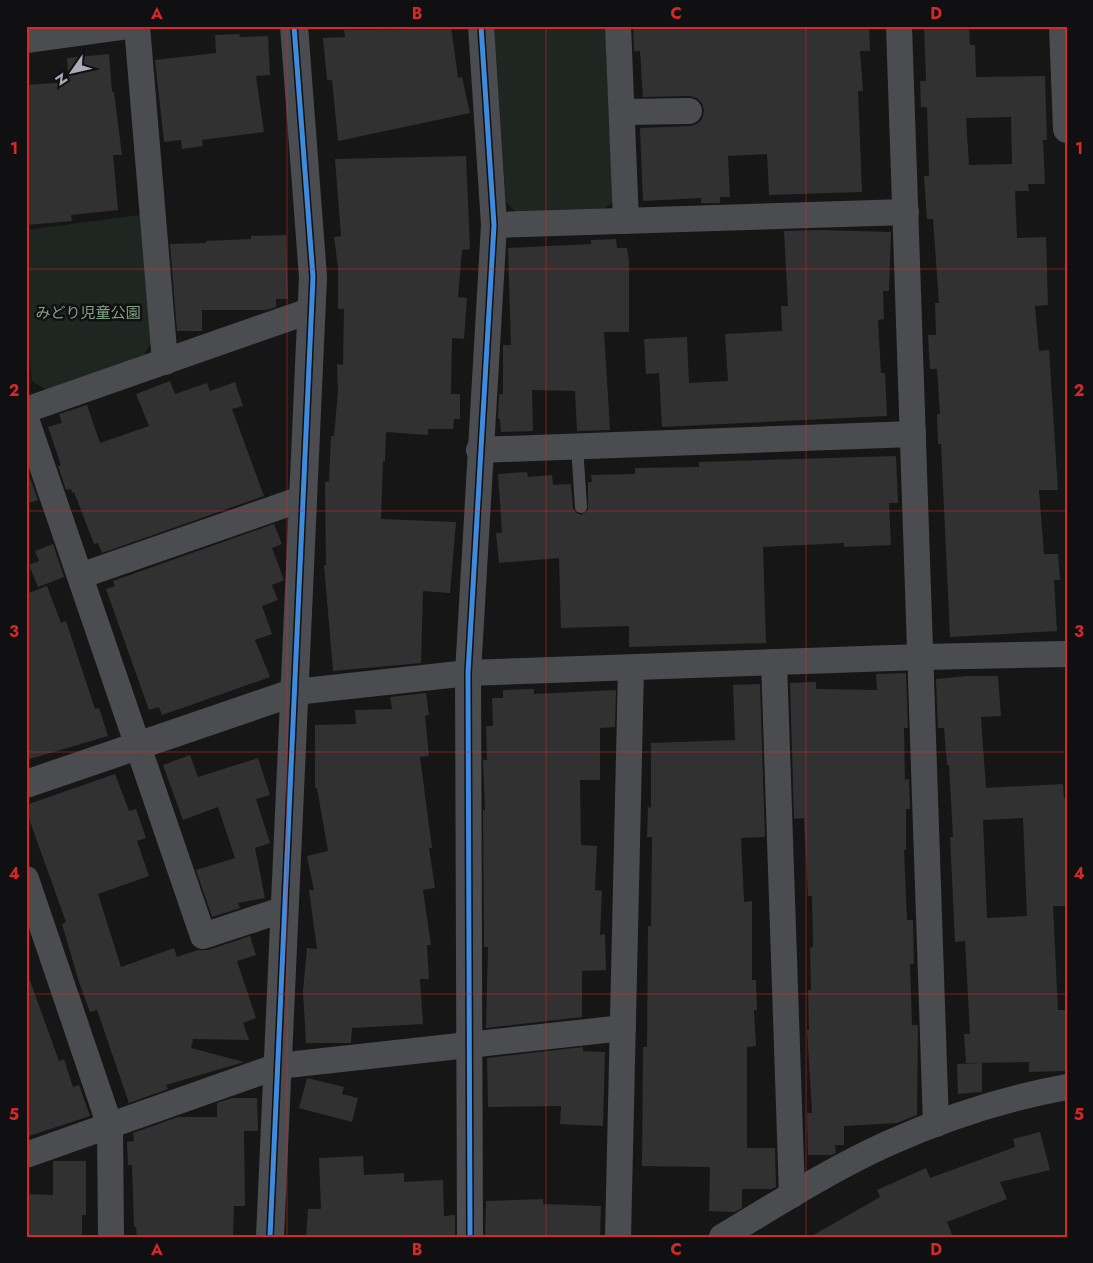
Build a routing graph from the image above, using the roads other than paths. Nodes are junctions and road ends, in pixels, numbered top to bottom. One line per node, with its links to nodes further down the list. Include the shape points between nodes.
1 (128, 26): 8 (street)
2 (137, 26): 16 (street)
3 (294, 26): 15 (street, via 314,277)
4 (481, 26): 14 (street)
5 (618, 26): 10 (street)
6 (899, 26): 12 (street)
7 (1063, 26): 11 (street)
8 (26, 40)
9 (689, 110): 10 (street)
10 (622, 112): 13 (street)
11 (1067, 129)
12 (906, 212): 13 (street); 19 (street)
13 (626, 221): 14 (street)
14 (494, 225): 21 (street)
15 (312, 310): 16 (street); 22 (street)
16 (165, 362): 17 (street)
17 (26, 410)
18 (26, 419): 24 (street)
19 (913, 434): 20 (street); 26 (street)
20 (577, 446): 21 (street); 23 (lane)
21 (479, 450): 29 (street)
22 (304, 498): 24 (street); 30 (street)
23 (581, 507)
24 (80, 576): 31 (street)
25 (1067, 654): 26 (street)
26 (921, 657): 27 (street); 39 (street)
27 (774, 662): 28 (street); 42 (street)
28 (631, 668): 29 (street); 35 (street)
29 (468, 673): 30 (street); 36 (street)
30 (295, 692): 31 (street); 34 (street)
31 (137, 746): 32 (street); 34 (street, via 203,936)
32 (26, 784)
33 (26, 879): 40 (street)
34 (285, 909): 37 (street)
35 (623, 1028): 36 (street); 46 (street)
36 (470, 1046): 37 (street); 45 (street)
37 (278, 1066): 40 (street); 44 (street)
38 (1067, 1087): 39 (street, via 982,1108)
39 (936, 1124): 42 (street, via 888,1144)
40 (110, 1126): 41 (street); 43 (street)
41 (26, 1154)
42 (792, 1195): 47 (street)
43 (111, 1237)
44 (270, 1237)
45 (470, 1237)
46 (618, 1237)
47 (722, 1237)

